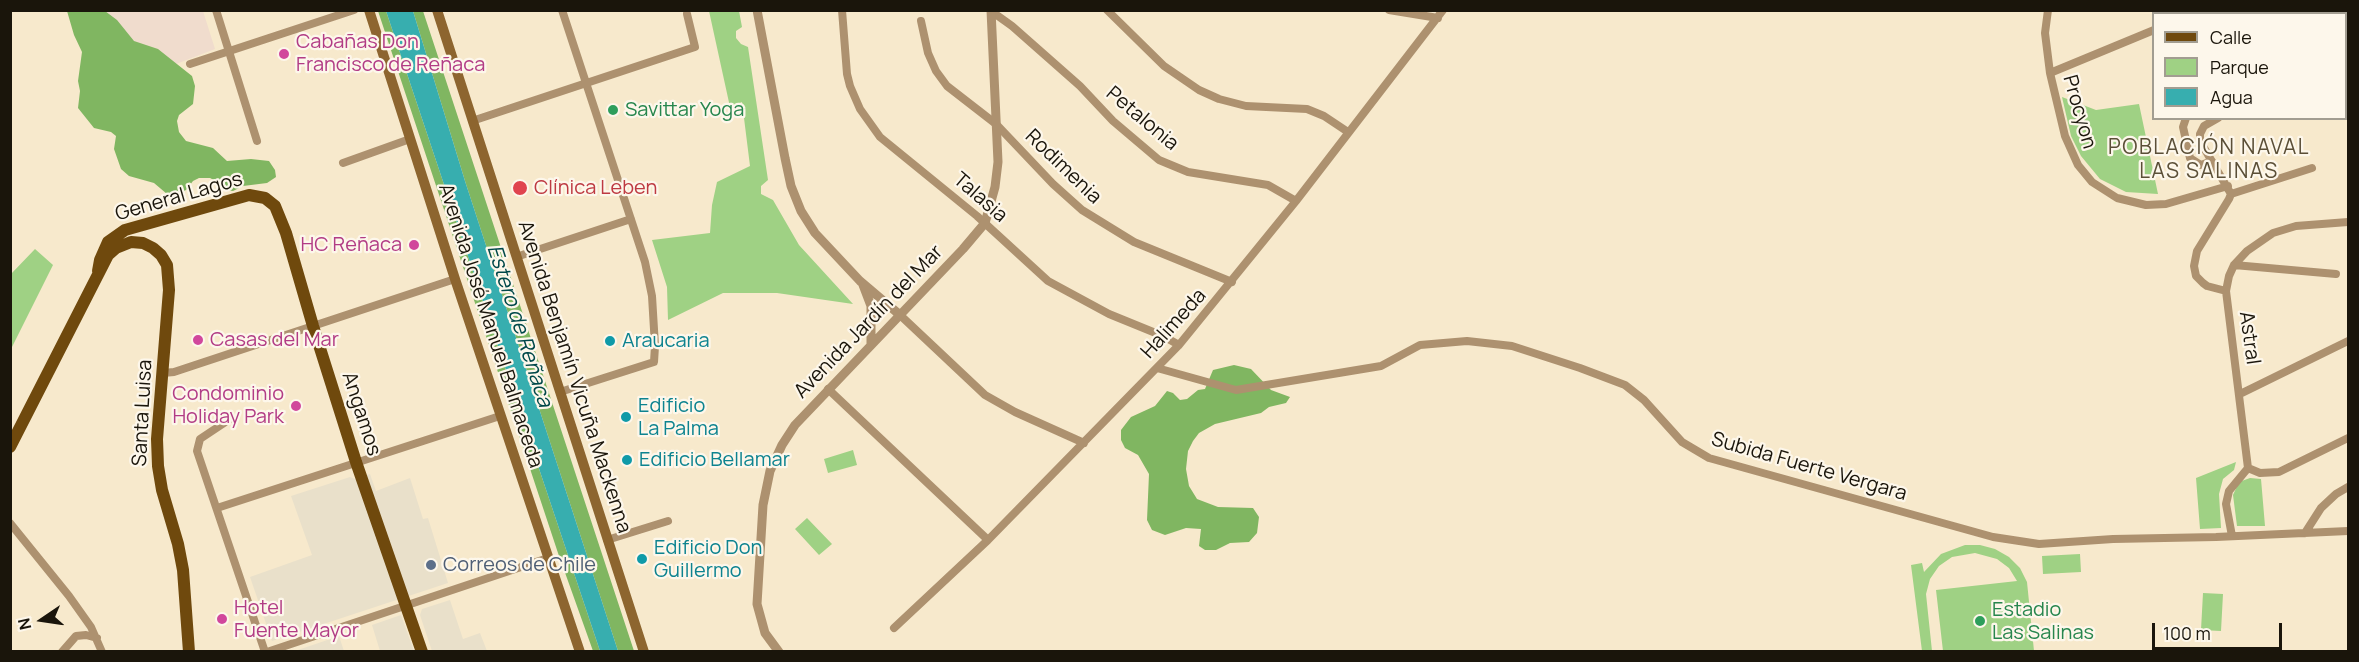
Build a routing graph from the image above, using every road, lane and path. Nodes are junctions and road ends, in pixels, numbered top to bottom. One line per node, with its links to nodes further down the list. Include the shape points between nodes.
1 (216, 10): 17 (street)
2 (354, 10): 17 (street)
3 (369, 10): 26 (main road, Avenida José Manuel Balmaceda)
4 (437, 10): 23 (main road, Avenida Benjamín Vicuña Mackenna)
5 (562, 10): 20 (street)
6 (757, 10): 44 (street, via 795,199 815,232)
7 (842, 10): 36 (street, Talasia, via 847,74 866,119 880,137)
8 (1107, 10): 25 (street, via 1164,66 1199,90 1246,106 1315,112)
9 (1389, 10): 14 (street)
10 (1443, 10): 14 (street, Halimeda)
11 (2048, 10): 19 (street, Procyon, via 2045,33)
12 (991, 11): 24 (street, Avenida Jardín del Mar); 33 (street, Petalonia, via 1160,160 1198,174 1268,185)
13 (687, 14): 20 (street, via 695,47)
14 (1437, 18): 25 (street, Halimeda)
15 (921, 21): 24 (street, Rodimenia, via 927,53 942,78)
16 (2152, 31): 19 (street)
17 (229, 51): 18 (street); 27 (street)
18 (190, 64)
19 (2050, 73): 31 (street, Procyon, via 2072,156 2084,174 2108,193 2136,204 2156,205)
20 (586, 83): 23 (street); 34 (street)
21 (2185, 120): 28 (street, via 2183,127 2190,158 2201,165)
22 (2214, 120): 28 (street, via 2204,126 2200,137)
23 (472, 121): 39 (main road, Avenida Benjamín Vicuña Mackenna)
24 (996, 124): 36 (street, Avenida Jardín del Mar, via 997,175); 45 (street, Rodimenia, via 1053,184 1099,222 1153,251)
25 (1348, 132): 33 (street, Halimeda)
26 (410, 139): 29 (street); 43 (main road, Avenida José Manuel Balmaceda)
27 (257, 141)
28 (2212, 161): 31 (street)
29 (343, 163)
30 (2312, 168): 31 (street, Procyon)
31 (2229, 190): 46 (street, via 2229,199 2194,261 2196,276 2206,286)
32 (258, 195): 37 (main road, General Lagos, via 242,196); 48 (main road, Angamos, via 279,212)
33 (1296, 201): 45 (street, Halimeda)
34 (631, 219): 39 (street); 55 (street, via 652,296 654,362)
35 (2349, 222): 40 (street, Astral, via 2285,229 2255,244)
36 (984, 223): 47 (street, Avenida Jardín del Mar); 51 (street, Talasia, via 1048,281)
37 (132, 228): 38 (main road, Santa Luisa); 41 (main road, General Lagos, via 108,242)
38 (143, 243): 41 (main road, via 126,243 116,248); 53 (main road, Santa Luisa, via 161,255 168,271)
39 (516, 258): 55 (main road, Avenida Benjamín Vicuña Mackenna)
40 (2234, 265): 42 (street); 46 (street, Astral)
41 (98, 272): 61 (main road)
42 (2336, 274)
43 (455, 279): 48 (street); 57 (main road, Avenida José Manuel Balmaceda)
44 (860, 281): 47 (street); 50 (street, via 871,306)
45 (1233, 282): 51 (street, Halimeda)
46 (2226, 291): 56 (street, Astral)
47 (900, 315): 50 (street, Avenida Jardín del Mar); 60 (street, via 985,395)
48 (312, 326): 53 (street); 62 (main road, Angamos)
49 (2349, 341): 56 (street)
50 (871, 345): 54 (street, Avenida Jardín del Mar)
51 (1179, 345): 52 (street, Halimeda)
52 (1157, 368): 60 (street, Halimeda); 70 (street, Subida Fuerte Vergara, via 1236,390 1381,366 1420,345 1467,341 1512,346 1625,385 1682,442 1709,458 1993,537 2039,544)
53 (163, 373): 79 (main road, Santa Luisa, via 158,466 183,570)
54 (828, 389): 72 (street); 84 (street, Avenida Jardín del Mar, via 782,445 765,493 757,604 765,633)
55 (560, 392): 71 (main road, Avenida Benjamín Vicuña Mackenna)
56 (2240, 394): 63 (street, Astral)
57 (500, 416): 62 (street); 73 (main road, Avenida José Manuel Balmaceda)
58 (230, 419): 65 (street, via 200,439 196,447)
59 (2349, 438): 63 (street, via 2279,472 2260,473)
60 (1084, 443): 72 (street, Halimeda)
61 (10, 447)
62 (356, 462): 65 (street); 74 (main road, Angamos)
63 (2248, 468): 70 (street, via 2229,491 2226,504)
64 (2349, 487): 69 (street, via 2321,508)
65 (217, 508): 80 (street)
66 (668, 520): 71 (street)
67 (10, 523): 76 (street, via 69,596)
68 (2349, 531): 69 (street, Subida Fuerte Vergara)
69 (2305, 533): 70 (street, Subida Fuerte Vergara)
70 (2232, 536)
71 (608, 540): 83 (main road, Avenida Benjamín Vicuña Mackenna)
72 (988, 540): 75 (street, Halimeda)
73 (548, 558): 74 (street); 82 (main road, Avenida José Manuel Balmaceda)
74 (406, 606): 80 (street); 81 (main road, Angamos)
75 (894, 628)
76 (97, 638): 77 (street, via 76,636); 78 (street)
77 (62, 651)
78 (102, 651)
79 (189, 651)
80 (266, 651)
81 (422, 651)
82 (580, 651)
83 (644, 651)
84 (779, 651)

